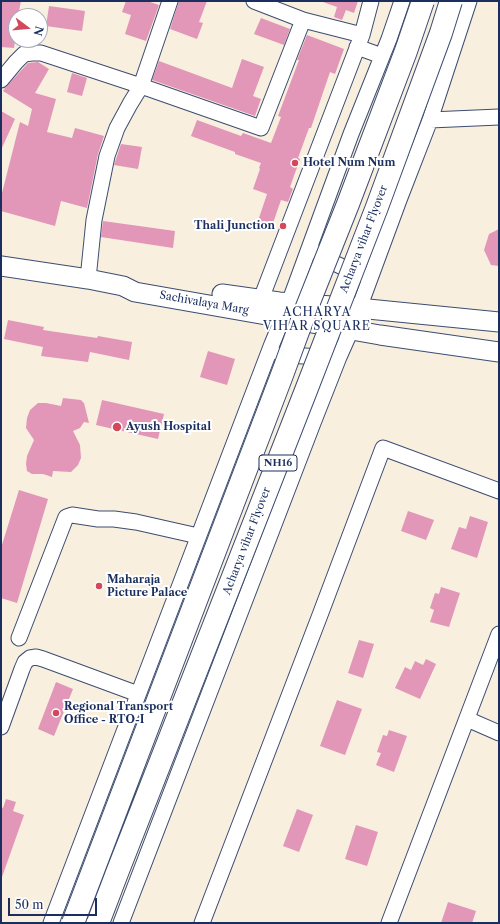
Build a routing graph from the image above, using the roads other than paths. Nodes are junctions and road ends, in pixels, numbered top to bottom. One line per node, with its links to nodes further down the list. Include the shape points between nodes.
1 (170, 1): 12 (street)
2 (254, 1): 8 (street)
3 (371, 1): 9 (street)
4 (402, 1): 10 (street)
5 (424, 1): 37 (highway, NH16, bridge)
6 (451, 1): 38 (highway, Acharya vihar Flyover / NH16, bridge, via 371,222)
7 (469, 1): 14 (street)
8 (303, 20): 9 (street); 12 (street, via 261,128)
9 (359, 41): 10 (street); 20 (street)
10 (382, 56): 15 (street)
11 (1, 80): 12 (street, via 24,54 41,53)
12 (141, 86): 18 (street, via 116,128 107,156 94,220)
13 (499, 117): 14 (street)
14 (430, 120): 17 (street)
15 (314, 234): 17 (street, via 315,247 320,255 355,273); 22 (street)
16 (1, 266): 18 (main road, Sachivalaya Marg)
17 (370, 277): 21 (street)
18 (88, 279): 19 (main road, Sachivalaya Marg)
19 (123, 286): 20 (main road, Sachivalaya Marg, via 134,283); 22 (main road, Sachivalaya Marg, via 135,292 235,309)
20 (260, 299): 22 (main road, Sachivalaya Marg)
21 (358, 308): 22 (main road); 23 (main road); 24 (street)
22 (286, 311): 24 (main road, Sachivalaya Marg); 26 (street)
23 (499, 322)
24 (351, 330): 25 (main road, Sachivalaya Marg); 27 (street)
25 (499, 352)
26 (266, 357): 27 (street); 29 (street)
27 (339, 357): 39 (street)
28 (499, 490): 40 (street, via 383,448)
29 (198, 536): 31 (street, via 136,522 72,515 66,517); 32 (street)
30 (499, 634): 33 (street)
31 (19, 638)
32 (138, 694): 34 (street, via 44,659 30,658 22,668); 36 (street)
33 (466, 719): 35 (street); 41 (street)
34 (1, 727)
35 (499, 733)
36 (51, 923)
37 (73, 923)
38 (98, 923)
39 (121, 923)
40 (202, 923)
41 (389, 923)

